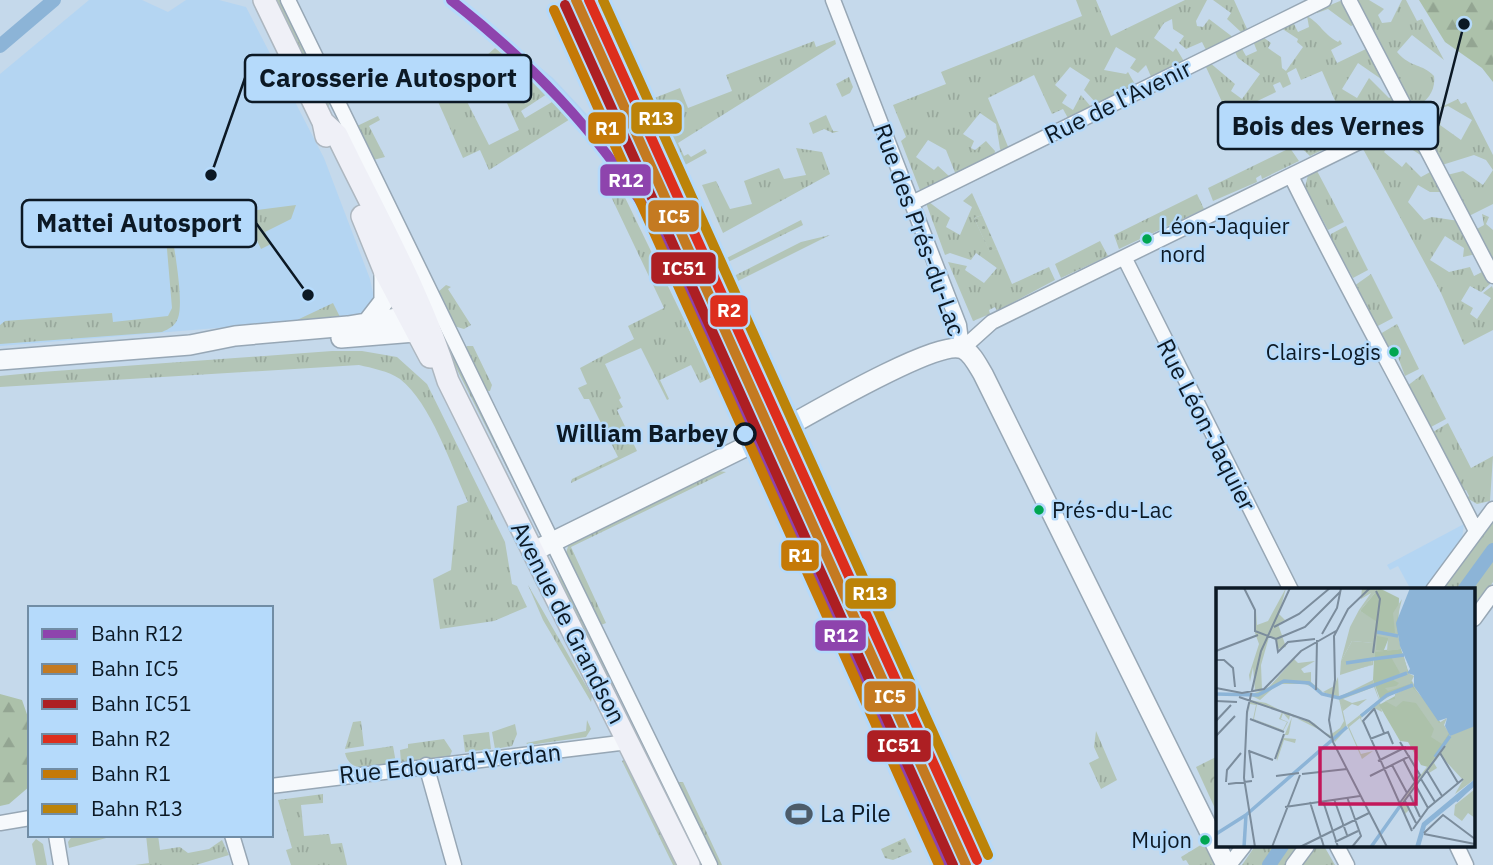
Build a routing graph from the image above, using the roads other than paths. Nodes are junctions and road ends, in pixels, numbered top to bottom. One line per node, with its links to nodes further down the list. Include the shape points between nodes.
1 (264, 0): 7 (main road, Avenue de Grandson)
2 (288, 0): 22 (street)
3 (833, 0): 9 (street, Rue des Prés-du-Lac)
4 (1324, 0): 9 (street, Rue de l'Avenir)
5 (1349, 0): 6 (street)
6 (1410, 117): 8 (street); 12 (street)
7 (323, 122): 11 (main road, Avenue de Grandson); 13 (main road, Avenue de Grandson, via 337,135)
8 (1291, 176): 10 (street); 21 (street)
9 (912, 203): 16 (street, Rue des Prés-du-Lac, via 959,325)
10 (1125, 259): 16 (street, via 992,323); 24 (street, Rue Léon-Jaquier)
11 (384, 270): 13 (main road, Avenue de Grandson); 14 (street, via 384,301)
12 (1493, 276)
13 (416, 322): 14 (street); 15 (street, via 228,346); 23 (main road, Avenue de Grandson)
14 (367, 323): 15 (street)
15 (190, 345): 17 (street)
16 (962, 349): 18 (street, via 923,355); 35 (street, Rue des Prés-du-Lac, via 983,374)
17 (0, 360)
18 (778, 432)
19 (747, 446): 22 (street)
20 (1493, 509): 21 (street)
21 (1476, 531): 25 (street)
22 (551, 542): 23 (street); 45 (street)
23 (532, 552): 28 (main road, Avenue de Grandson)
24 (1290, 588)
25 (1434, 588)
26 (1493, 593): 27 (street)
27 (1476, 616)
28 (628, 742): 29 (street, Rue Edouard-Verdan); 44 (main road, Avenue de Grandson)
29 (426, 765): 30 (street, Rue Edouard-Verdan); 43 (street)
30 (273, 786)
31 (28, 818): 32 (street)
32 (0, 823)
33 (56, 837): 41 (street)
34 (233, 837): 42 (street)
35 (1216, 841)
36 (1220, 848): 46 (street, Rue des Prés-du-Lac)
37 (1242, 848): 46 (street)
38 (1306, 848): 47 (street)
39 (1338, 848): 48 (street)
40 (1458, 848): 49 (street)
41 (61, 865)
42 (241, 865)
43 (454, 865)
44 (689, 865)
45 (709, 865)
46 (1228, 865)
47 (1293, 865)
48 (1347, 865)
49 (1466, 865)

